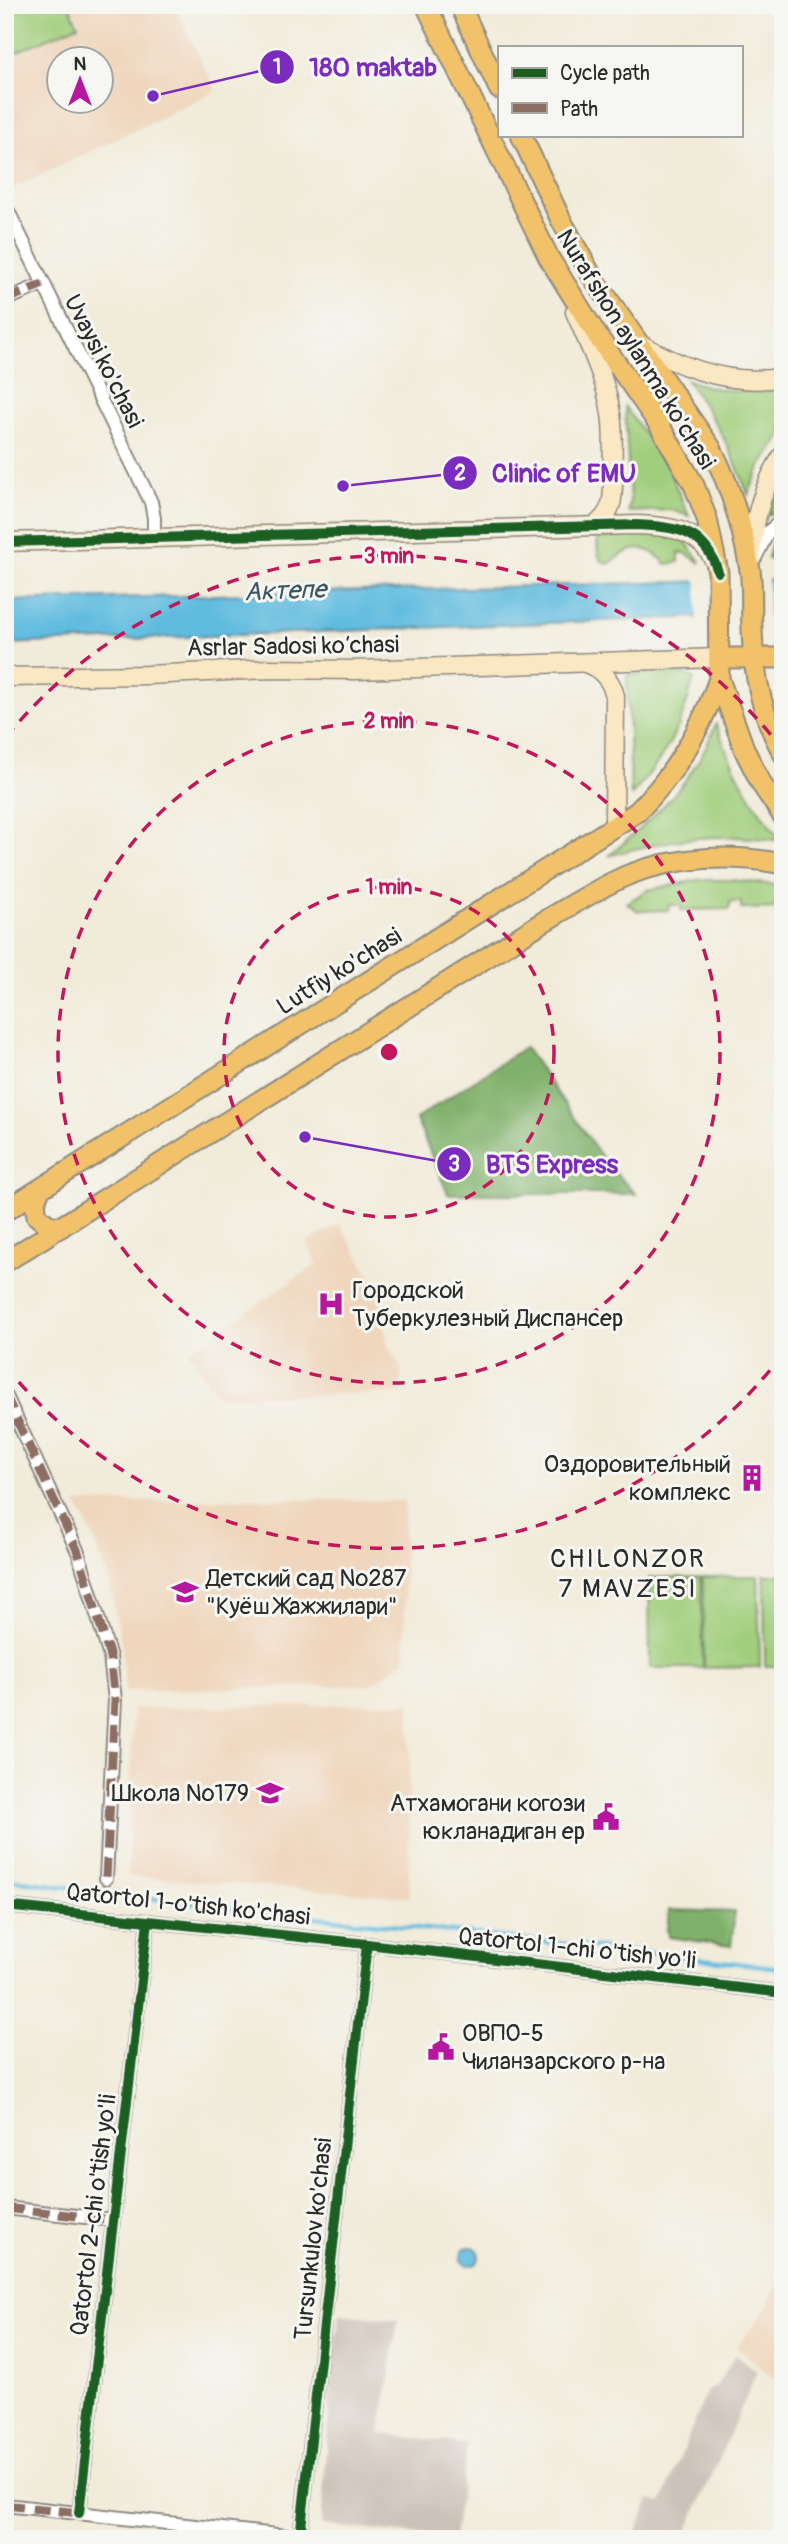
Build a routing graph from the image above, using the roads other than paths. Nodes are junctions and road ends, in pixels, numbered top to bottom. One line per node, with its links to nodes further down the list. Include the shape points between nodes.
1 (426, 5): 3 (main road, Nurafshon aylanma ko'chasi)
2 (461, 9): 3 (main road); 4 (main road)
3 (436, 26): 8 (main road, Nurafshon aylanma ko'chasi)
4 (498, 87)
5 (521, 136): 10 (main road, Nurafshon aylanma ko'chasi, via 590,273)
6 (5, 205): 7 (street, Uvaysi ko'chasi)
7 (43, 284): 9 (street); 17 (street, Uvaysi ko'chasi, via 151,502)
8 (566, 289): 13 (street, via 609,402); 19 (main road, Nurafshon aylanma ko'chasi, via 658,423 694,485 709,526)
9 (5, 300)
10 (640, 344): 11 (street, via 672,361 728,378); 20 (main road, Nurafshon aylanma ko'chasi, via 719,464)
11 (783, 377)
12 (783, 455): 20 (street, via 758,507)
13 (613, 498): 15 (street, via 616,514); 16 (street, via 607,516)
14 (783, 520): 20 (street, via 768,532)
15 (629, 525): 16 (street); 19 (street, via 671,527 690,534 708,550)
16 (594, 526): 17 (street)
17 (154, 538): 18 (street)
18 (5, 542)
19 (718, 572): 23 (main road, Nurafshon aylanma ko'chasi)
20 (750, 572): 21 (main road, Nurafshon aylanma ko'chasi)
21 (754, 658): 22 (main road); 23 (main road); 27 (main road, Nurafshon aylanma ko'chasi, via 762,701)
22 (783, 658)
23 (719, 659): 24 (street, Asrlar Sadosi ko‘chasi); 26 (main road, Nurafshon aylanma ko'chasi)
24 (582, 663): 25 (street, Asrlar Sadosi ko‘chasi); 29 (street, via 603,674 615,696)
25 (5, 677)
26 (719, 679): 28 (main road, via 740,740); 29 (main road, Lutfiy ko'chasi, via 671,774 637,812)
27 (783, 753)
28 (783, 816)
29 (614, 827): 31 (main road, Lutfiy ko'chasi)
30 (783, 864): 33 (main road, via 690,860 612,883 538,925)
31 (39, 1190): 32 (main road, Lutfiy ko'chasi); 33 (main road, via 37,1216 48,1225)
32 (5, 1211)
33 (61, 1227): 34 (main road)
34 (5, 1262)
35 (5, 1394): 36 (street, via 78,1552 110,1657 116,1700)
36 (106, 1878)
37 (5, 1906): 38 (street, Qatortol 1-o'tish ko'chasi)
38 (148, 1921): 39 (street, Qatortol 1-o'tish ko'chasi); 42 (street, Qatortol 2-chi o'tish yo'li)
39 (367, 1944): 40 (street, Qatortol 1-chi o'tish yo'li); 45 (street, Tursunkulov ko'chasi)
40 (783, 1993)
41 (5, 2208): 42 (street)
42 (113, 2220): 44 (street, Qatortol 2-chi o'tish yo'li)
43 (5, 2505): 44 (street)
44 (79, 2513): 45 (street)
45 (306, 2538)

